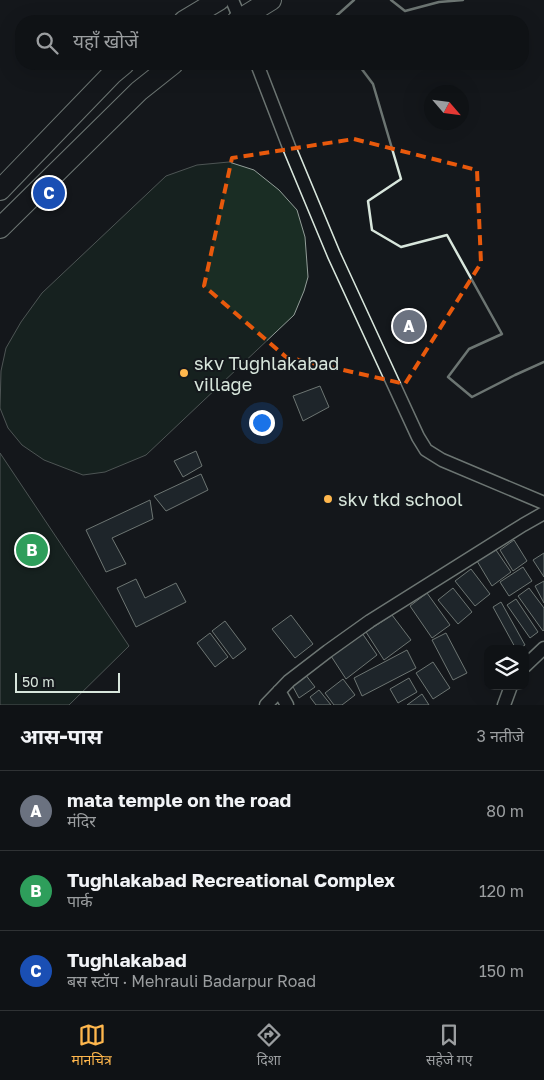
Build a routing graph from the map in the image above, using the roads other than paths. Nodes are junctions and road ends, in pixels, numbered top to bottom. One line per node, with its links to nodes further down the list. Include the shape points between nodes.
1 (219, 0): 4 (main road)
2 (232, 0): 5 (street)
3 (271, 0): 6 (main road)
4 (194, 15)
5 (238, 15)
6 (249, 15)
7 (117, 70): 10 (main road)
8 (165, 70): 11 (main road, via 139,91)
9 (259, 70): 12 (street, via 334,255 426,450 442,460)
10 (0, 190)
11 (0, 228)
12 (544, 503)
13 (544, 513): 17 (street, via 370,621)
14 (544, 648): 15 (street)
15 (529, 662)
16 (510, 690): 20 (street)
17 (279, 691): 18 (street); 19 (street)
18 (266, 705)
19 (286, 705)
20 (504, 705)

